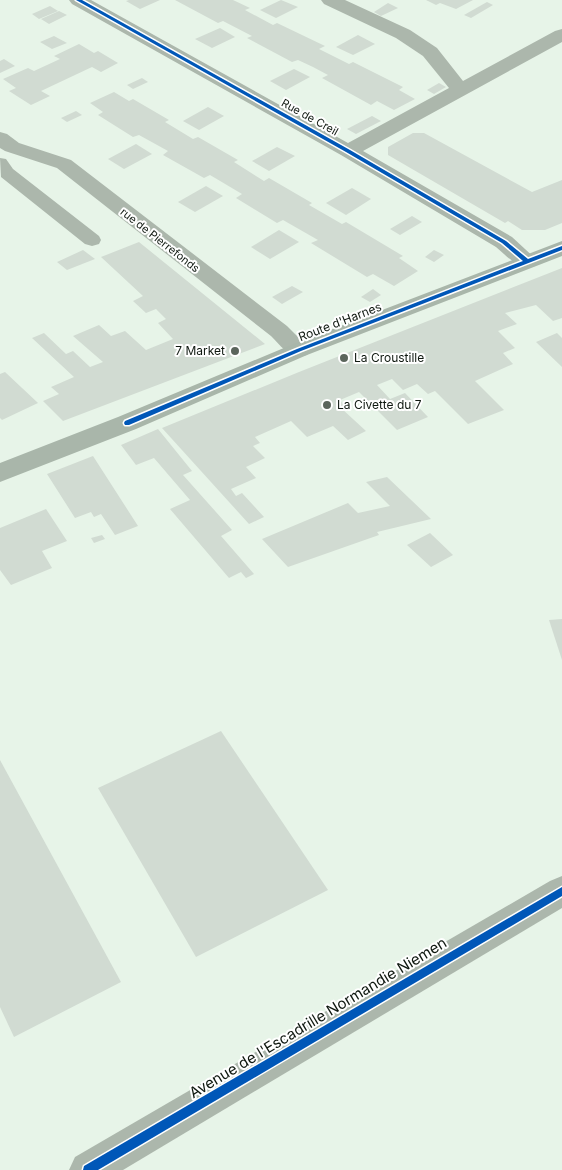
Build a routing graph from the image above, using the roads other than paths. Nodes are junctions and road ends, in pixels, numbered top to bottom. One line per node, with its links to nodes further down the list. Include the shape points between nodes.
1 (78, 0): 6 (street, Rue de Creil)
2 (330, 0): 4 (street, via 403,34 430,52)
3 (562, 35): 4 (street)
4 (460, 89): 6 (street)
5 (3, 150): 7 (lane, via 7,173); 10 (street, rue de Pierrefonds, via 64,164)
6 (348, 151): 9 (street, Rue de Creil, via 504,242)
7 (92, 240)
8 (562, 248): 9 (main road, Route d'Harnes)
9 (527, 261): 10 (main road, Route d'Harnes)
10 (299, 350): 11 (main road, Route d'Harnes)
11 (0, 473)
12 (562, 891): 13 (street, Avenue de l'Escadrille Normandie Niemen)
13 (88, 1170)

